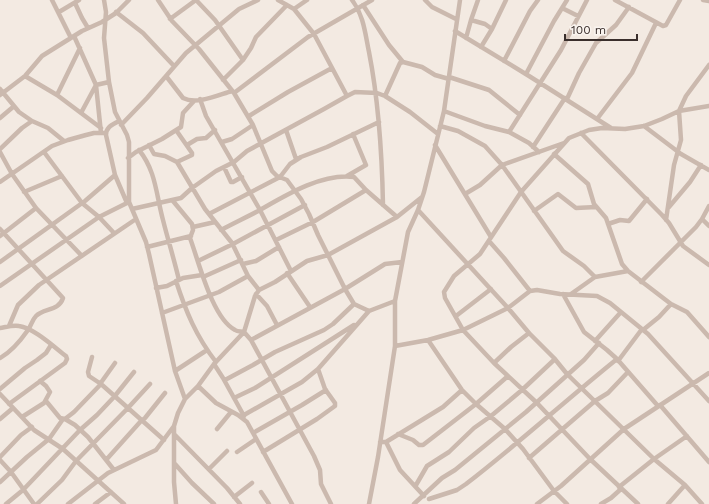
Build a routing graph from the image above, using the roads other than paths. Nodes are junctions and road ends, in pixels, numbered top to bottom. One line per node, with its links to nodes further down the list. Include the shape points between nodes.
1 (52, 0): 28 (street)
2 (104, 0): 33 (street)
3 (130, 0): 29 (street)
4 (158, 0): 31 (street)
5 (196, 0): 31 (street); 36 (street)
6 (258, 0): 36 (street, via 239,9)
7 (278, 0): 23 (street)
8 (307, 0): 27 (street)
9 (352, 0): 24 (street)
10 (372, 0): 24 (street)
11 (424, 0): 32 (street)
12 (460, 0): 32 (street)
13 (478, 0): 34 (street)
14 (506, 0): 38 (street)
15 (538, 0): 47 (street, via 530,10)
16 (567, 0): 26 (street)
17 (587, 0): 30 (street)
18 (615, 0): 25 (street)
19 (680, 0): 35 (street, via 666,25)
20 (703, 0): 21 (street)
21 (709, 0)
22 (77, 1): 28 (street); 37 (street)
23 (287, 5): 27 (street); 46 (street, via 256,37)
24 (360, 6): 40 (street); 48 (street); 62 (street)
25 (629, 7): 35 (street); 67 (street, via 616,25 596,44)
26 (562, 8): 30 (street); 52 (street)
27 (294, 9): 40 (street)
28 (59, 12): 41 (street)
29 (116, 12): 33 (street); 50 (street, via 143,33)
30 (578, 16): 58 (street)
31 (170, 19): 43 (street)
32 (456, 19): 39 (street)
33 (106, 20): 37 (street); 57 (street, via 104,38)
34 (471, 20): 38 (street); 42 (street)
35 (656, 23): 77 (street, via 632,73)
36 (219, 26): 43 (street); 46 (street)
37 (88, 28): 41 (street)
38 (492, 29): 44 (street)
39 (454, 31): 42 (street); 55 (street)
40 (314, 34): 51 (street); 61 (street)
41 (73, 37): 45 (street); 53 (street, via 42,56)
42 (466, 38): 44 (street)
43 (195, 45): 50 (street); 56 (street)
44 (481, 47): 47 (street)
45 (80, 48): 59 (street); 63 (street)
46 (243, 60): 56 (street)
47 (504, 61): 52 (street)
48 (403, 62): 55 (street); 65 (street, via 400,63)
49 (709, 65): 72 (street, via 686,96)
50 (174, 66): 54 (street)
51 (332, 68): 64 (street); 75 (street)
52 (526, 74): 58 (street)
53 (26, 76): 60 (street); 63 (street)
54 (166, 76): 68 (street, via 183,98); 80 (street)
55 (449, 78): 71 (street); 74 (street, via 489,90)
56 (223, 80): 61 (street)
57 (110, 82): 59 (street); 80 (street, via 115,112)
58 (540, 84): 67 (street); 74 (street)
59 (96, 85): 73 (street); 88 (street)
60 (1, 92): 70 (street)
61 (233, 92): 66 (street); 75 (street)
62 (377, 93): 64 (street, via 355,92); 65 (street); 79 (street)
63 (57, 95): 73 (street)
64 (347, 96): 87 (street)
65 (385, 96): 92 (street)
66 (200, 99): 68 (street); 86 (street, via 206,116)
67 (566, 99): 77 (street); 100 (street)
68 (194, 101): 85 (street, via 183,113 182,125)
69 (709, 106): 72 (street)
70 (13, 107): 76 (street); 78 (street)
71 (444, 111): 82 (street); 89 (street)
72 (679, 111): 83 (street); 106 (street)
73 (82, 113): 88 (street)
74 (520, 115): 89 (street)
75 (249, 116): 81 (street)
76 (0, 118)
77 (597, 119): 84 (street)
78 (32, 121): 93 (street, via 48,128); 101 (street)
79 (379, 122): 91 (street); 137 (street)
80 (120, 123): 88 (street); 108 (street, via 129,142)
81 (253, 125): 94 (street, via 232,140); 95 (street)
82 (440, 126): 92 (street); 112 (street, via 458,131 485,146)
83 (644, 126): 84 (street); 106 (street)
84 (614, 129): 90 (street, via 602,128)
85 (176, 130): 97 (street); 98 (street)
86 (215, 130): 94 (street); 98 (street, via 206,138 197,139)
87 (286, 130): 95 (street); 109 (street)
88 (103, 131): 93 (street); 117 (street)
89 (509, 132): 100 (street)
90 (581, 133): 96 (street); 131 (street)
91 (353, 134): 109 (street); 121 (street, via 366,165)
92 (438, 134): 99 (street)
93 (64, 141): 104 (street)
94 (222, 142): 111 (street)
95 (261, 142): 111 (street); 120 (street, via 272,172)
96 (564, 143): 105 (street); 107 (street)
97 (149, 145): 102 (street); 110 (street, via 154,154)
98 (187, 145): 110 (street, via 192,154)
99 (435, 145): 129 (street); 130 (street)
100 (533, 147): 105 (street)
101 (0, 149)
102 (139, 150): 108 (street); 135 (street, via 151,168)
103 (0, 152): 116 (street)
104 (44, 152): 116 (street); 118 (street)
105 (538, 152): 112 (street)
106 (679, 152): 113 (street); 140 (street, via 674,165)
107 (554, 154): 127 (street); 139 (street, via 588,184)
108 (128, 158): 134 (street)
109 (296, 160): 120 (street)
110 (177, 162): 123 (street)
111 (234, 162): 114 (street); 119 (street)
112 (502, 165): 127 (street); 129 (street, via 480,185)
113 (701, 165): 115 (street); 140 (street)
114 (224, 167): 119 (street, via 231,182); 123 (street)
115 (708, 169)
116 (12, 174): 122 (street); 126 (street)
117 (115, 175): 133 (street); 134 (street)
118 (62, 176): 126 (street); 133 (street)
119 (242, 177): 128 (street)
120 (280, 177): 124 (street, via 287,180); 128 (street)
121 (346, 177): 124 (street, via 322,181); 125 (street, via 354,177)
122 (0, 182)
123 (192, 188): 132 (street, via 181,198); 146 (street)
124 (295, 190): 136 (street); 143 (street)
125 (366, 190): 137 (street); 153 (street)
126 (24, 192): 141 (street)
127 (521, 192): 145 (street); 164 (street)
128 (251, 193): 143 (street); 146 (street)
129 (465, 194): 164 (street)
130 (422, 197): 144 (street); 148 (street)
131 (647, 199): 151 (street); 154 (street, via 629,221 620,220)
132 (173, 201): 135 (street); 158 (street)
133 (82, 203): 147 (street); 155 (street)
134 (128, 203): 142 (street); 147 (street)
135 (159, 204): 142 (street); 167 (street)
136 (305, 205): 153 (street); 156 (street)
137 (382, 205): 148 (street)
138 (709, 206): 150 (street)
139 (596, 207): 145 (street, via 576,208 558,194); 154 (street)
140 (669, 207): 151 (street)
141 (36, 208): 155 (street); 162 (street)
142 (132, 209): 149 (street)
143 (260, 210): 156 (street); 160 (street)
144 (418, 210): 178 (street, via 408,232); 180 (street)
145 (534, 211): 186 (street, via 563,250)
146 (209, 214): 152 (street)
147 (99, 217): 161 (street); 165 (street)
148 (397, 217): 173 (street)
149 (136, 219): 161 (street); 170 (street)
150 (702, 219): 157 (street); 168 (street)
151 (666, 220): 168 (street)
152 (215, 222): 158 (street); 160 (street)
153 (312, 222): 166 (street); 173 (street)
154 (608, 224): 182 (street, via 622,264)
155 (53, 225): 165 (street); 172 (street)
156 (268, 226): 166 (street); 169 (street)
157 (709, 226)
158 (193, 227): 163 (street)
159 (0, 229): 162 (street)
160 (221, 230): 169 (street)
161 (114, 233): 174 (street)
162 (2, 234): 172 (street)
163 (191, 236): 167 (street); 175 (street)
164 (490, 239): 180 (street, via 480,254); 194 (street)
165 (66, 240): 174 (street); 179 (street)
166 (276, 240): 171 (street)
167 (169, 242): 170 (street); 188 (street)
168 (681, 243): 181 (street); 189 (street)
169 (233, 244): 175 (street); 177 (street)
170 (147, 247): 191 (street)
171 (279, 247): 177 (street, via 256,260); 183 (street)
172 (18, 249): 176 (street); 179 (street)
173 (328, 255): 183 (street, via 307,261); 192 (street)
174 (82, 256): 187 (street)
175 (198, 261): 184 (street)
176 (0, 262)
177 (242, 262): 184 (street); 185 (street)
178 (402, 262): 192 (street, via 385,264); 199 (street)
179 (32, 264): 187 (street); 190 (street)
180 (467, 264): 193 (street); 208 (street, via 454,276 444,292)
181 (709, 265)
182 (628, 271): 186 (street); 189 (street)
183 (289, 272): 195 (street); 203 (street)
184 (203, 276): 188 (street); 198 (street)
185 (248, 276): 195 (street); 198 (street)
186 (595, 277): 197 (street)
187 (47, 280): 211 (street, via 18,306); 213 (street, via 63,300 59,306 43,311 35,317)
188 (178, 281): 191 (street); 202 (street)
189 (641, 282): 201 (street)
190 (0, 286)
191 (156, 288): 207 (street)
192 (345, 289): 200 (street); 203 (street)
193 (491, 289): 204 (street); 208 (street)
194 (530, 291): 196 (street); 204 (street)
195 (257, 292): 210 (street); 216 (street)
196 (563, 294): 197 (street); 221 (street, via 584,332)
197 (571, 294): 206 (street, via 597,296)
198 (210, 295): 202 (street); 216 (street, via 224,320 237,331)
199 (395, 301): 205 (street); 223 (street)
200 (354, 304): 205 (street); 228 (street, via 324,330)
201 (671, 304): 214 (street, via 659,317); 218 (street, via 690,315)
202 (184, 306): 207 (street); 224 (street)
203 (310, 308): 210 (street)
204 (508, 308): 215 (street); 217 (street)
205 (369, 311): 209 (street)
206 (621, 312): 214 (street); 221 (street)
207 (162, 313): 234 (street)
208 (456, 316): 215 (street)
209 (359, 322): 233 (street); 240 (street)
210 (277, 325): 219 (street)
211 (9, 326): 212 (street); 213 (street, via 17,325)
212 (0, 328)
213 (28, 329): 222 (street); 226 (street, via 9,353)
214 (642, 329): 229 (street); 245 (street)
215 (463, 330): 220 (street); 232 (street)
216 (244, 332): 219 (street); 231 (street)
217 (529, 333): 227 (street); 232 (street)
218 (709, 337)
219 (251, 340): 228 (street)
220 (428, 340): 223 (street); 250 (street)
221 (597, 342): 229 (street); 238 (street, via 584,360)
222 (51, 345): 242 (street, via 66,356 66,361); 248 (street, via 46,353)
223 (395, 346): 292 (street)
224 (207, 350): 231 (street); 234 (street)
225 (92, 357): 243 (street, via 88,374)
226 (0, 358)
227 (555, 359): 238 (street); 251 (street)
228 (261, 360): 240 (street); 241 (street)
229 (618, 360): 236 (street); 247 (street)
230 (115, 363): 243 (street)
231 (215, 363): 241 (street); 246 (street)
232 (494, 363): 239 (street)
233 (318, 369): 249 (street); 254 (street, via 298,385)
234 (175, 371): 257 (street)
235 (134, 372): 255 (street)
236 (628, 372): 259 (street, via 608,393); 264 (street)
237 (709, 373): 245 (street)
238 (567, 374): 247 (street); 261 (street)
239 (508, 376): 251 (street); 263 (street)
240 (271, 377): 254 (street); 256 (street)
241 (225, 380): 256 (street)
242 (40, 381): 258 (street, via 50,392); 262 (street)
243 (100, 384): 255 (street); 274 (street)
244 (150, 384): 266 (street)
245 (693, 384): 260 (street); 264 (street)
246 (198, 386): 257 (street); 267 (street, via 216,403)
247 (581, 388): 259 (street); 270 (street)
248 (0, 389)
249 (326, 390): 268 (street); 280 (street, via 335,406)
250 (462, 390): 263 (street); 287 (street, via 443,406)
251 (522, 390): 261 (street); 271 (street)
252 (165, 393): 275 (street)
253 (0, 394): 262 (street)
254 (280, 394): 268 (street); 269 (street)
255 (114, 397): 266 (street); 283 (street)
256 (234, 398): 269 (street)
257 (185, 399): 277 (street)
258 (46, 401): 272 (street); 274 (street, via 55,413)
259 (595, 401): 282 (street); 284 (street)
260 (709, 401)
261 (537, 403): 270 (street); 281 (street)
262 (9, 404): 265 (street)
263 (476, 404): 271 (street); 287 (street, via 421,446)
264 (659, 406): 282 (street); 288 (street)
265 (13, 408): 272 (street); 273 (street)
266 (128, 409): 275 (street); 295 (street)
267 (231, 412): 276 (street); 279 (street)
268 (290, 412): 280 (street); 285 (street)
269 (244, 415): 276 (street)
270 (549, 415): 284 (street); 294 (street)
271 (491, 416): 281 (street); 315 (street, via 449,452 427,466)
272 (22, 417): 278 (street)
273 (0, 419)
274 (64, 419): 283 (street); 289 (street)
275 (141, 421): 291 (street); 305 (street)
276 (247, 422): 285 (street)
277 (174, 426): 286 (street); 291 (street)
278 (32, 427): 289 (street); 300 (street)
279 (217, 429)
280 (300, 429): 299 (street); 335 (street, via 317,463 321,484)
281 (505, 429): 294 (street); 322 (street, via 442,478)
282 (624, 429): 302 (street); 303 (street)
283 (80, 430): 295 (street); 296 (street)
284 (562, 430): 301 (street); 302 (street)
285 (253, 433): 290 (street)
286 (174, 434): 308 (street); 309 (street)
287 (398, 434): 293 (street)
288 (687, 436): 303 (street); 307 (street)
289 (49, 439): 296 (street); 311 (street)
290 (256, 439): 298 (street); 299 (street)
291 (164, 440): 310 (street, via 156,450)
292 (380, 442): 293 (street); 336 (street)
293 (386, 442): 315 (street, via 400,470)
294 (517, 443): 301 (street); 324 (street, via 457,490)
295 (94, 444): 305 (street); 306 (street)
296 (63, 449): 306 (street); 318 (street)
297 (227, 451): 309 (street)
298 (237, 452)
299 (263, 452): 334 (street)
300 (0, 457)
301 (529, 458): 319 (street)
302 (590, 459): 317 (street); 319 (street)
303 (654, 459): 316 (street); 317 (street)
304 (0, 460): 311 (street)
305 (106, 460): 310 (street)
306 (76, 461): 312 (street); 326 (street, via 62,480)
307 (709, 462)
308 (174, 463): 330 (street); 331 (street)
309 (208, 469): 323 (street)
310 (114, 470): 312 (street)
311 (11, 472): 313 (street); 318 (street)
312 (98, 481): 320 (street); 327 (street)
313 (0, 482)
314 (252, 483): 323 (street)
315 (416, 485): 322 (street)
316 (685, 485): 343 (street); 344 (street)
317 (620, 488): 341 (street, via 611,498); 342 (street)
318 (23, 490): 325 (street); 326 (street)
319 (554, 491): 339 (street); 340 (street)
320 (111, 492): 328 (street); 329 (street)
321 (261, 492): 333 (street)
322 (425, 495): 324 (street); 337 (street)
323 (234, 497): 332 (street)
324 (429, 499): 338 (street)
325 (6, 504)
326 (36, 504)
327 (68, 504)
328 (95, 504)
329 (124, 504)
330 (176, 504)
331 (214, 504)
332 (240, 504)
333 (269, 504)
334 (292, 504)
335 (331, 504)
336 (369, 504)
337 (414, 504)
338 (432, 504)
339 (538, 504)
340 (566, 504)
341 (600, 504)
342 (638, 504)
343 (668, 504)
344 (702, 504)

